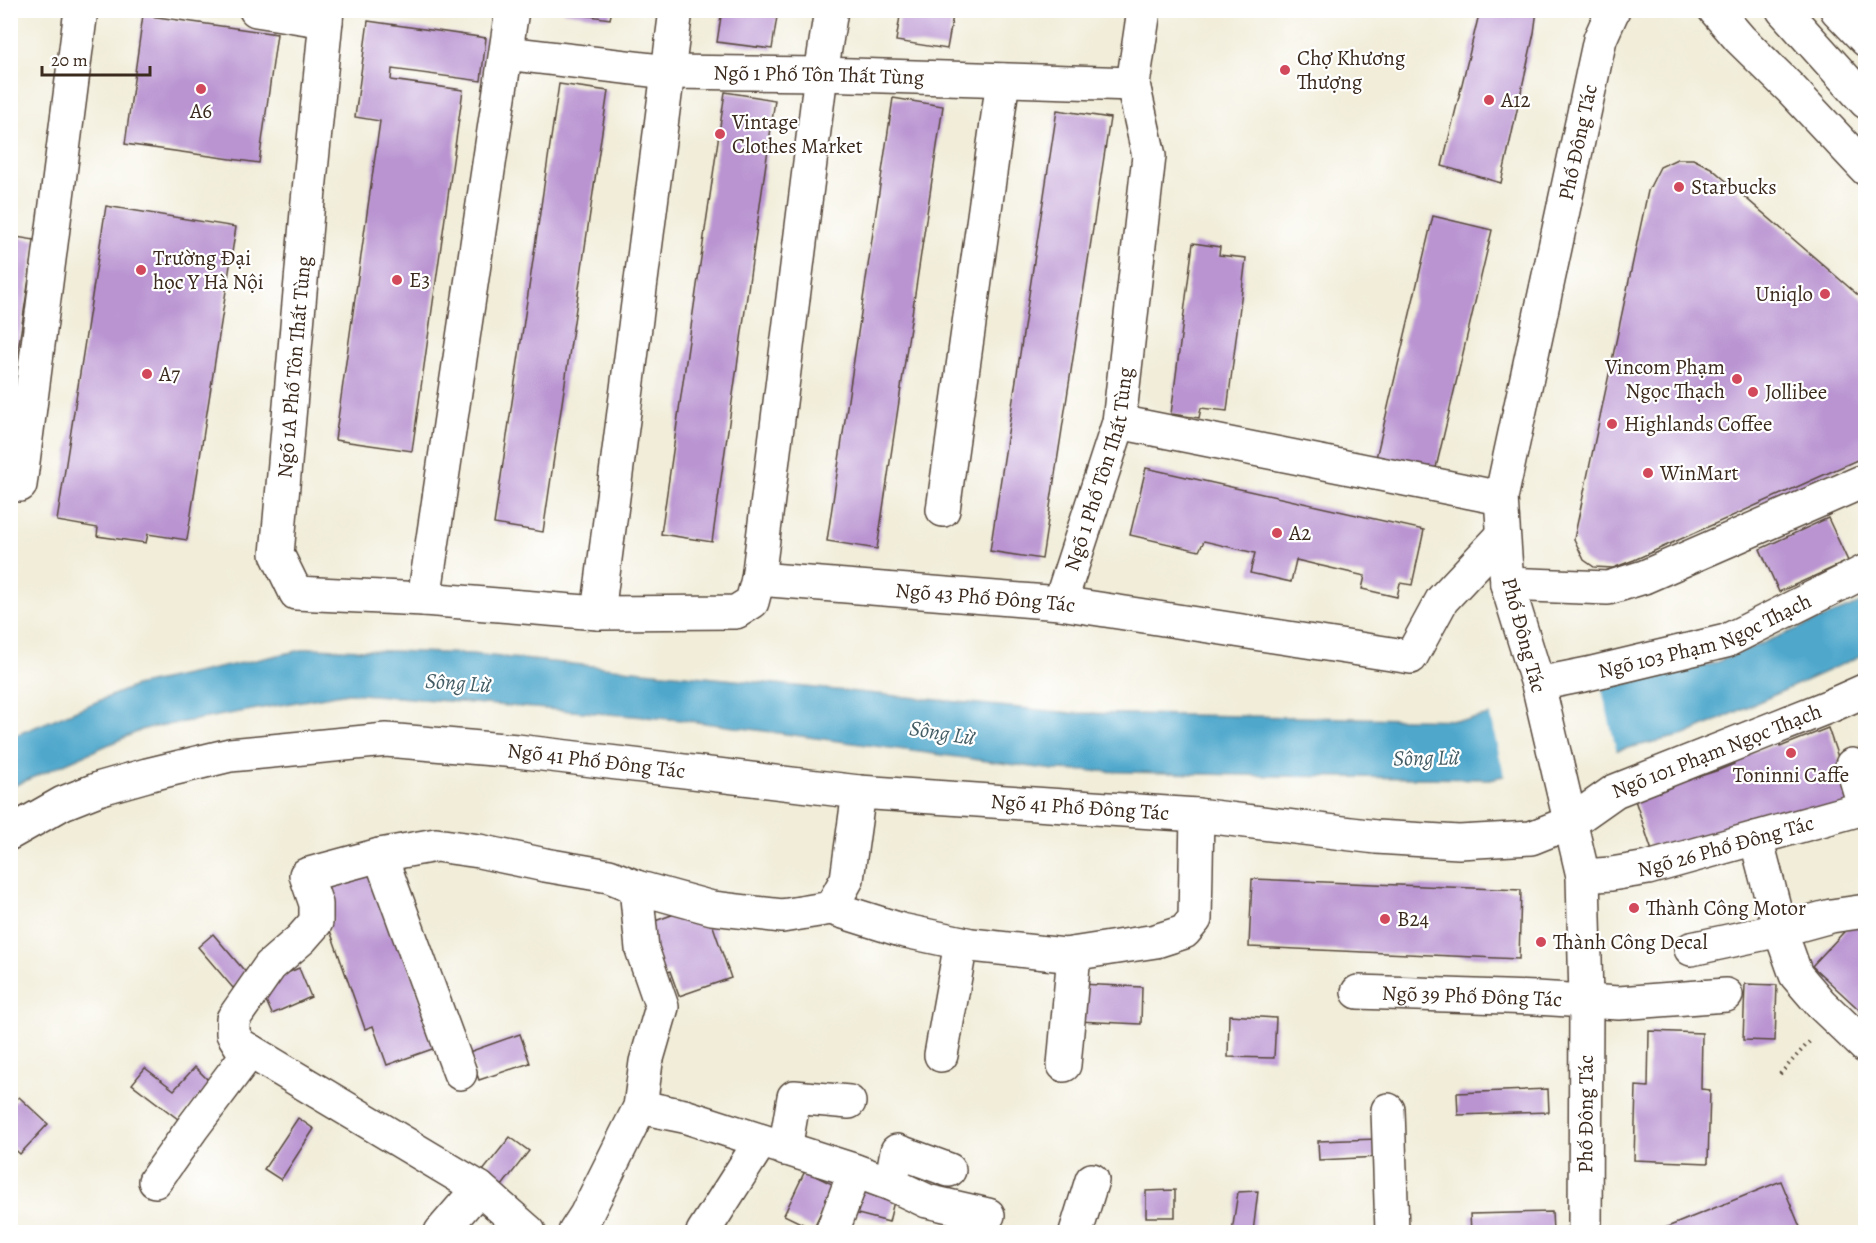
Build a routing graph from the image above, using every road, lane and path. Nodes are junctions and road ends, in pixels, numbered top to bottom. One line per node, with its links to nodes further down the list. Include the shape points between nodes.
1 (81, 10): 22 (street)
2 (256, 10): 11 (street)
3 (512, 10): 13 (street)
4 (676, 10): 14 (street)
5 (831, 10): 15 (street)
6 (1144, 10): 17 (street, Ngõ 1 Phố Tôn Thất Tùng)
7 (1613, 10): 23 (street, Phố Đông Tác, via 1600,39)
8 (1715, 10): 19 (street)
9 (1783, 10): 18 (street)
10 (1837, 10): 12 (street)
11 (327, 16): 29 (street, Ngõ 1A Phố Tôn Thất Tùng, via 278,554 296,593)
12 (1866, 40)
13 (506, 53): 14 (street, Ngõ 1 Phố Tôn Thất Tùng); 29 (street)
14 (668, 72): 15 (street, Ngõ 1 Phố Tôn Thất Tùng); 31 (street)
15 (821, 74): 16 (street, Ngõ 1 Phố Tôn Thất Tùng); 27 (street)
16 (1003, 80): 17 (street, Ngõ 1 Phố Tôn Thất Tùng); 24 (street)
17 (1133, 84): 20 (street, Ngõ 1 Phố Tôn Thất Tùng, via 1149,156)
18 (1866, 102)
19 (1862, 157)
20 (1119, 422): 23 (street); 30 (street, Ngõ 1 Phố Tôn Thất Tùng)
21 (1866, 480): 28 (street, via 1644,578 1608,588)
22 (20, 485)
23 (1501, 498): 25 (street, Phố Đông Tác)
24 (943, 510)
25 (1503, 535): 28 (street, Phố Đông Tác); 30 (street, Ngõ 43 Phố Đông Tác, via 1442,600 1411,657)
26 (1866, 571): 32 (street, Ngõ 103 Phạm Ngọc Thạch, via 1726,641)
27 (758, 579): 30 (street, Ngõ 43 Phố Đông Tác); 31 (street, via 752,602 736,612)
28 (1507, 584): 32 (street, Phố Đông Tác)
29 (424, 599): 31 (street)
30 (1060, 603)
31 (598, 613)
32 (1538, 684): 38 (street, Phố Đông Tác)
33 (1866, 690): 38 (street, Ngõ 101 Phạm Ngọc Thạch, via 1615,791)
34 (1852, 765): 36 (street)
35 (859, 792): 37 (street, Ngõ 41 Phố Đông Tác); 39 (street, Ngõ 41 Phố Đông Tác, via 517,751 386,740 230,754 101,788 63,803); 44 (street, via 847,879)
36 (1865, 810): 40 (street, Ngõ 26 Phố Đông Tác)
37 (1197, 815): 38 (street, Ngõ 41 Phố Đông Tác, via 1376,837 1459,842 1532,838); 49 (street, Ngõ 41 Phố Đông Tác, via 1195,919 1184,932 1156,941)
38 (1571, 822): 42 (street, Phố Đông Tác)
39 (10, 833)
40 (1756, 838): 42 (street, Ngõ 26 Phố Đông Tác, via 1648,868); 46 (street)
41 (380, 855): 43 (street, Ngõ 41 Phố Đông Tác, via 436,845 609,876); 55 (street, Ngõ 41 Phố Đông Tác, via 306,875 316,904 316,922 270,966 233,1019 233,1034); 58 (street)
42 (1583, 876): 52 (street, Phố Đông Tác)
43 (636, 887): 44 (street, Ngõ 41 Phố Đông Tác, via 712,908 782,916); 61 (street, via 642,949 662,1007 646,1062)
44 (831, 908): 47 (street, Ngõ 41 Phố Đông Tác, via 901,930)
45 (1866, 911): 46 (street)
46 (1780, 930): 48 (street); 53 (street, via 1796,975)
47 (961, 943): 49 (street, Ngõ 41 Phố Đông Tác); 56 (street)
48 (1691, 949)
49 (1074, 954): 57 (street)
50 (1358, 992): 52 (street, Ngõ 39 Phố Đông Tác)
51 (1726, 995): 52 (street, Ngõ 39 Phố Đông Tác, via 1619,1003)
52 (1586, 1000): 78 (street, Phố Đông Tác)
53 (1833, 1016): 54 (street); 59 (path)
54 (1866, 1047)
55 (250, 1051): 67 (street); 69 (street)
56 (941, 1055)
57 (1064, 1065)
58 (460, 1073)
59 (1780, 1074)
60 (849, 1102): 63 (street, via 794,1097)
61 (640, 1107): 63 (street, via 684,1116); 73 (street)
62 (1388, 1110): 77 (street)
63 (773, 1145): 65 (street); 74 (street)
64 (949, 1170): 68 (street, via 897,1151)
65 (855, 1171): 68 (street); 75 (street)
66 (1092, 1180): 76 (street)
67 (155, 1181)
68 (891, 1184): 70 (street, via 927,1201)
69 (479, 1188): 71 (street); 72 (street)
70 (988, 1215)
71 (441, 1233)
72 (529, 1233)
73 (575, 1233)
74 (703, 1233)
75 (832, 1233)
76 (1076, 1233)
77 (1392, 1233)
78 (1585, 1233)

